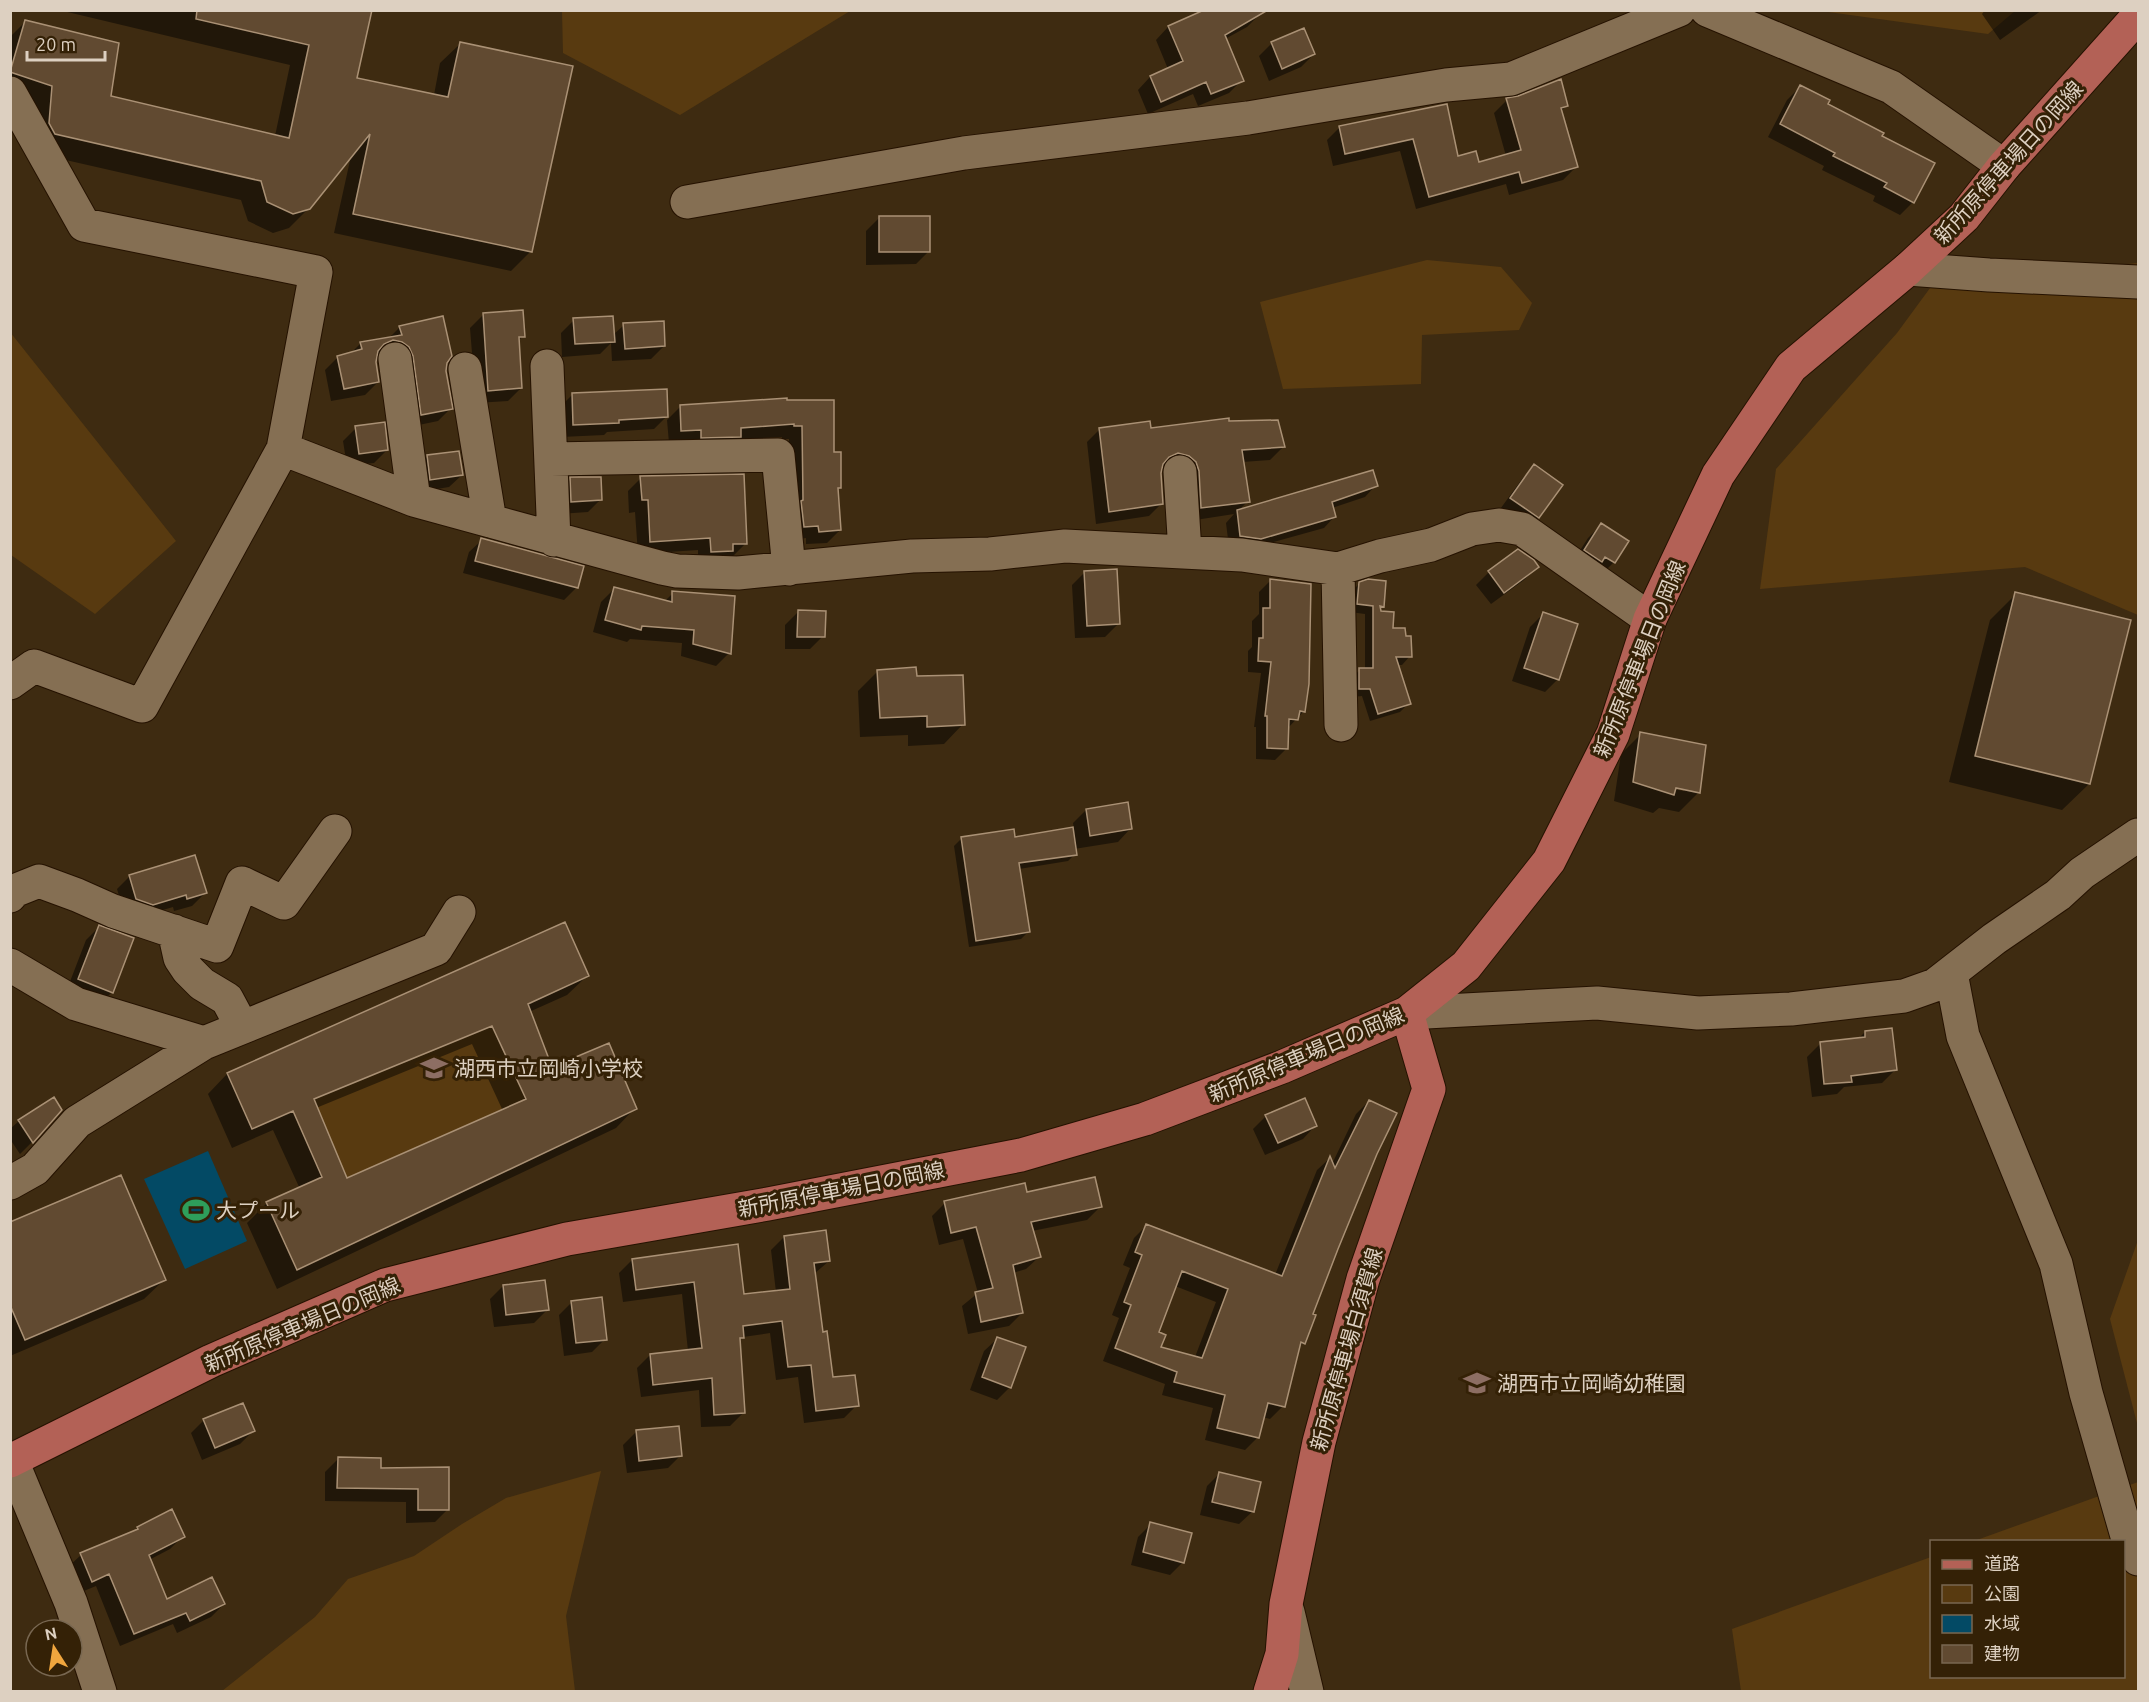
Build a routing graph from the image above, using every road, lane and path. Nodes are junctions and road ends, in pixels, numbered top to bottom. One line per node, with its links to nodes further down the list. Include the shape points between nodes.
1 (1679, 10): 6 (street, via 1511,79 1446,85 1248,118 964,153)
2 (1707, 10): 5 (street, via 1891,87)
3 (2139, 16): 5 (main road, 新所原停車場日の岡線)
4 (10, 93): 12 (street, via 84,225 316,272)
5 (2004, 166): 7 (main road, 新所原停車場日の岡線, via 1964,217)
6 (687, 202)
7 (1908, 269): 8 (street); 21 (main road, 新所原停車場日の岡線, via 1791,367 1718,475)
8 (2139, 282)
9 (395, 359): 15 (street)
10 (547, 366): 13 (street)
11 (465, 369): 16 (street)
12 (284, 448): 15 (street); 22 (street, via 142,706 34,666)
13 (551, 459): 17 (street); 19 (street, via 778,455)
14 (1180, 472): 18 (street)
15 (414, 500): 16 (street)
16 (490, 521): 17 (street)
17 (554, 540): 19 (street, via 677,571 738,573)
18 (1185, 552): 19 (street, via 1065,546); 20 (street, via 1242,555)
19 (789, 569)
20 (1338, 569): 21 (street, via 1431,545 1472,529 1499,525 1522,529); 23 (street)
21 (1650, 619): 33 (main road, 新所原停車場日の岡線, via 1613,734 1549,861 1466,966)
22 (10, 683)
23 (1341, 725)
24 (334, 831): 29 (street, via 284,903 242,882)
25 (2139, 836): 31 (street, via 2082,873)
26 (10, 896): 28 (street, via 39,881)
27 (459, 912): 34 (street, via 436,950)
28 (174, 931): 29 (street); 32 (street, via 180,958)
29 (217, 945): 32 (street)
30 (10, 965): 35 (street, via 76,1004)
31 (1951, 973): 33 (street, via 1935,985 1904,996 1791,1009 1698,1013 1597,1003); 38 (street, via 1963,1036 2056,1264 2086,1394 2127,1536)
32 (197, 980): 34 (street, via 227,999)
33 (1407, 1013): 37 (main road, 新所原停車場日の岡線, via 1282,1067 1145,1119 1021,1155 567,1239 385,1286 211,1361); 39 (main road, 新所原停車場白須賀線, via 1429,1089 1363,1279 1319,1442)
34 (242, 1027): 35 (street)
35 (204, 1043): 36 (street, via 77,1122 35,1169)
36 (10, 1183)
37 (11, 1461): 40 (street, via 71,1604)
38 (2139, 1558)
39 (1286, 1604): 41 (main road, 新所原停車場白須賀線, via 1282,1654); 42 (street)
40 (100, 1692)
41 (1270, 1692)
42 (1307, 1692)

